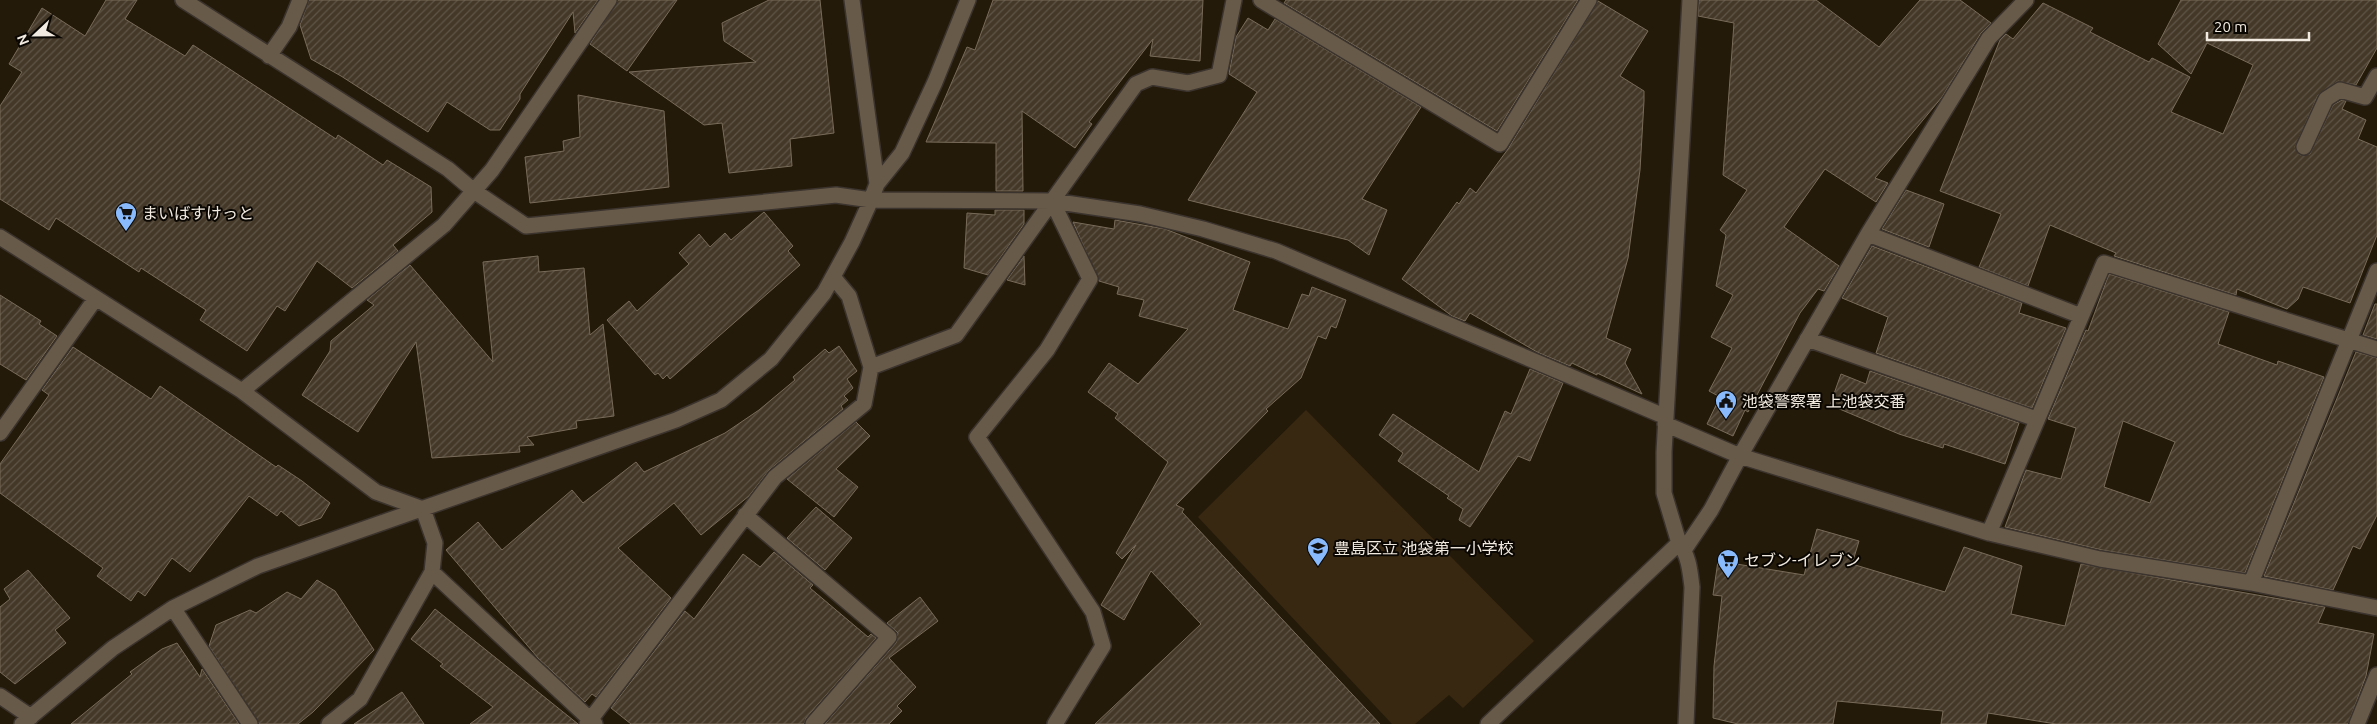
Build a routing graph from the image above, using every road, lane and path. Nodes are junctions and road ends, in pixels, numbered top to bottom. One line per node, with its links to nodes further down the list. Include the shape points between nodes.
1 (184, 0): 11 (street)
2 (300, 0): 11 (street, via 289,27)
3 (609, 0): 15 (street, via 492,170)
4 (852, 0): 14 (street)
5 (968, 0): 14 (street, via 902,152)
6 (1234, 0): 17 (street, via 1219,75 1188,83 1152,77 1136,84)
7 (1260, 0): 8 (street, via 1500,144)
8 (1589, 0)
9 (1690, 0): 29 (street)
10 (2026, 0): 18 (street, via 1989,38)
11 (269, 56): 15 (street, via 448,169)
12 (2377, 76): 13 (street, via 2365,97 2340,90 2326,99)
13 (2304, 147)
14 (877, 184): 16 (street)
15 (474, 191): 16 (street, via 526,226 836,195); 28 (street, via 444,225)
16 (871, 200): 17 (street); 21 (street)
17 (1052, 202): 27 (street, via 956,336); 29 (street, via 1140,214 1204,228 1276,251); 48 (street, via 1090,279 1047,350 977,437 1094,612 1103,646)
18 (1868, 234): 23 (street); 24 (street)
19 (0, 237): 22 (street)
20 (2377, 271): 25 (street)
21 (834, 278): 27 (street, via 849,296); 33 (street, via 771,359 721,400 676,420)
22 (96, 298): 28 (street); 31 (street)
23 (2081, 316): 25 (street, via 2104,263); 30 (street)
24 (1807, 339): 30 (street); 32 (street)
25 (2350, 339): 26 (street); 38 (street)
26 (2377, 349)
27 (871, 367): 34 (street, via 864,404 775,477)
28 (242, 391): 33 (street, via 376,492)
29 (1665, 420): 32 (street); 36 (street, via 1664,493)
30 (2036, 420): 35 (street)
31 (0, 433)
32 (1740, 456): 35 (street); 36 (street, via 1711,510)
33 (423, 509): 37 (street, via 436,543); 39 (street, via 258,566)
34 (746, 515): 44 (street); 47 (street, via 889,637)
35 (1989, 533): 38 (street, via 2100,559)
36 (1681, 546): 49 (street); 50 (street, via 1689,566 1692,587)
37 (432, 572): 44 (street); 46 (street, via 360,699)
38 (2251, 582): 40 (street)
39 (173, 608): 43 (street, via 113,648); 45 (street)
40 (2377, 608)
41 (2377, 674): 51 (street)
42 (0, 696): 43 (street)
43 (27, 720)
44 (591, 723)
45 (250, 724)
46 (329, 724)
47 (813, 724)
48 (1055, 724)
49 (1488, 724)
50 (1686, 724)
51 (2357, 724)

